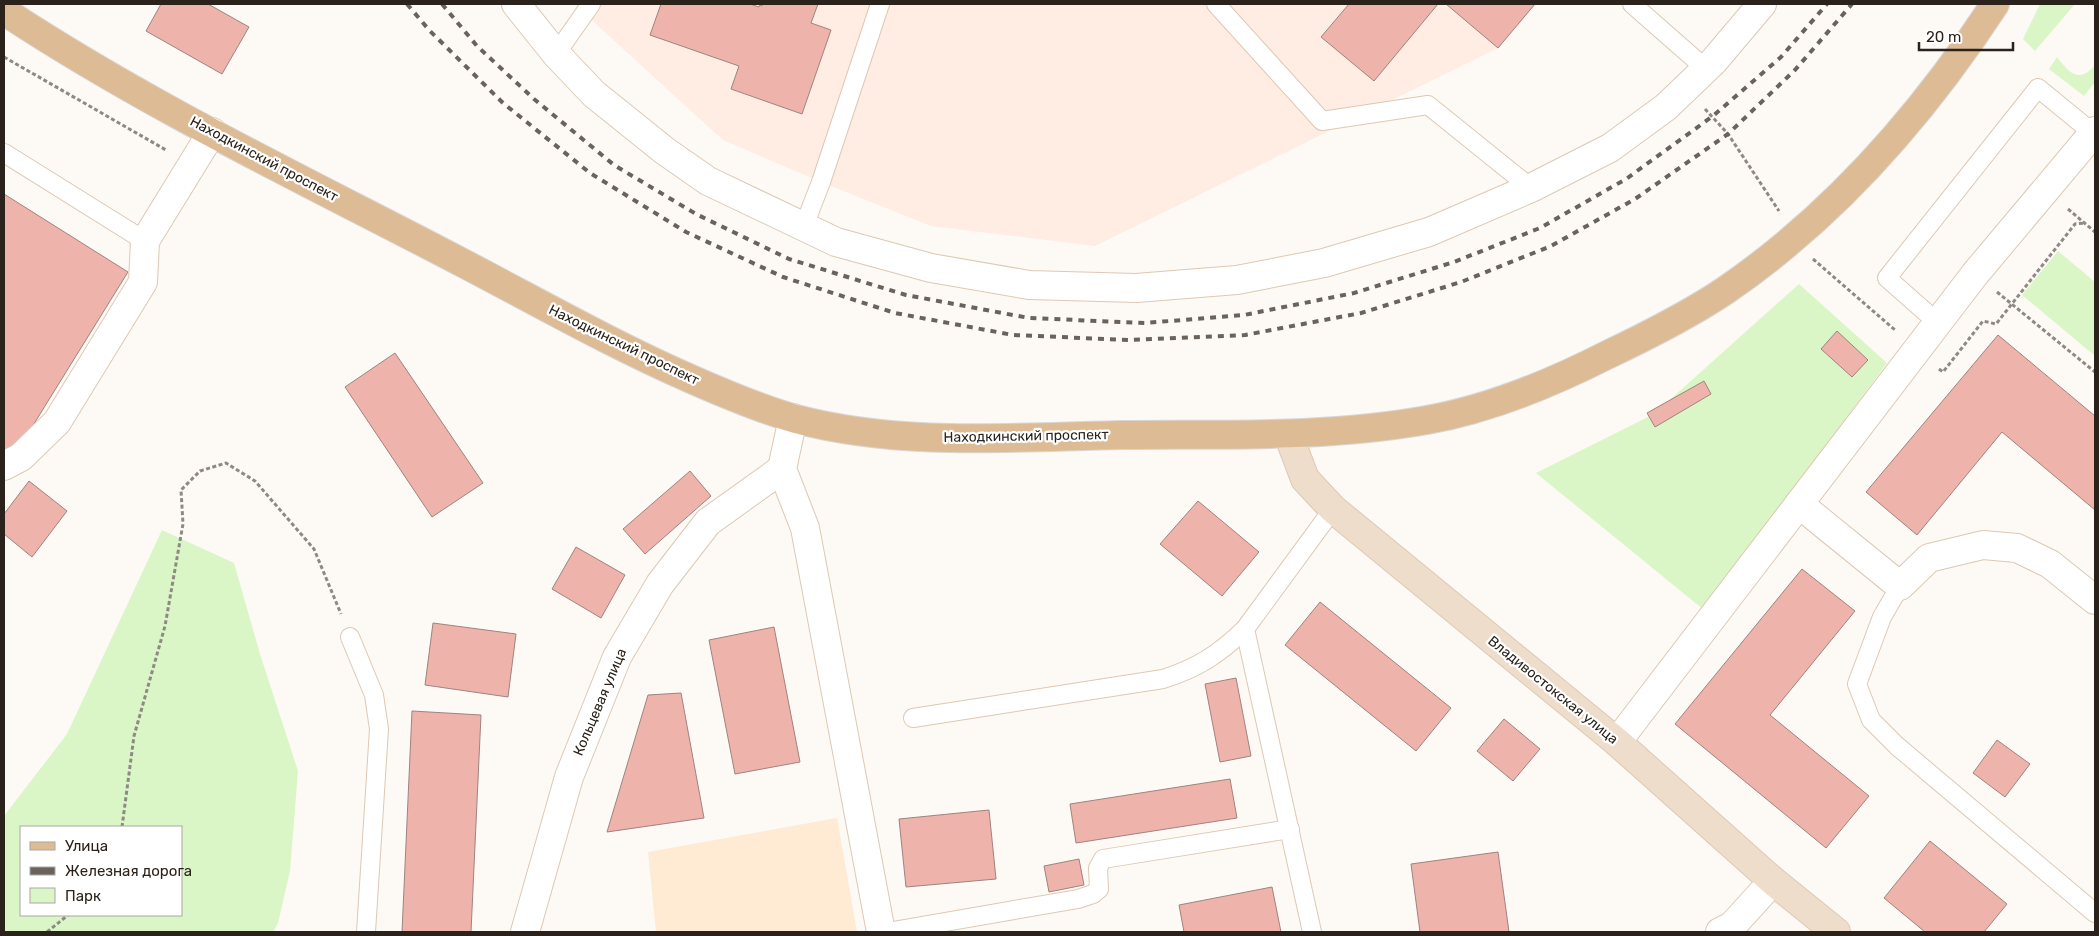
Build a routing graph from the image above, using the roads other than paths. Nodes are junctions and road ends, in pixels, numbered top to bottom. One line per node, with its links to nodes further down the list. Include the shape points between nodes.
1 (516, 4): 9 (street)
2 (591, 4): 9 (lane)
3 (880, 4): 15 (lane)
4 (1216, 4): 14 (lane, via 1322,121 1428,105)
5 (1632, 4): 10 (lane)
6 (1762, 4): 10 (street)
7 (1995, 4): 19 (main road, Находкинский проспект, via 1970,43 1868,170 1801,232 1724,291 1652,333 1570,374 1500,401 1432,419 1355,431)
8 (4, 11): 11 (main road, Находкинский проспект, via 66,51)
9 (556, 54): 15 (street, via 594,94 664,151 708,180)
10 (1706, 69): 14 (street, via 1666,107 1610,148)
11 (212, 132): 16 (street); 18 (main road, Находкинский проспект, via 647,360 732,397)
12 (2094, 132): 17 (street); 17 (lane, via 2038,88 1887,278)
13 (4, 152): 16 (lane)
14 (1531, 188): 15 (street, via 1429,232 1324,263 1237,280 1136,288 1029,285 931,268 836,242)
15 (804, 226)
16 (146, 241): 20 (street, via 144,282 57,422 21,457)
17 (1938, 323): 22 (street)
18 (793, 418): 19 (main road, Находкинский проспект, via 848,430 941,437); 21 (street)
19 (1288, 434): 23 (main road, Владивостокская улица, via 1305,479)
20 (4, 466)
21 (782, 468): 34 (street, Кольцевая улица, via 708,522 660,584 617,657 569,777); 35 (street, via 806,528)
22 (1799, 504): 24 (street); 29 (street)
23 (1332, 509): 26 (lane); 29 (main road, Владивостокская улица)
24 (1900, 586): 25 (street, via 1929,558 1983,545 2017,548 2050,564); 32 (lane, via 1882,616 1857,684 1871,720 1897,746)
25 (2095, 600)
26 (1245, 629): 28 (lane, via 1207,661 1163,679); 30 (lane)
27 (350, 637): 33 (lane, via 374,695 379,729)
28 (913, 718)
29 (1616, 742): 31 (main road, Владивостокская улица)
30 (1290, 829): 36 (lane, via 1103,859 1098,868 1099,889 1094,894); 37 (lane)
31 (1772, 881): 38 (street, via 1732,926); 39 (main road, Владивостокская улица)
32 (2095, 913)
33 (366, 932)
34 (525, 932)
35 (881, 932)
36 (887, 932)
37 (1312, 932)
38 (1720, 932)
39 (1836, 932)

